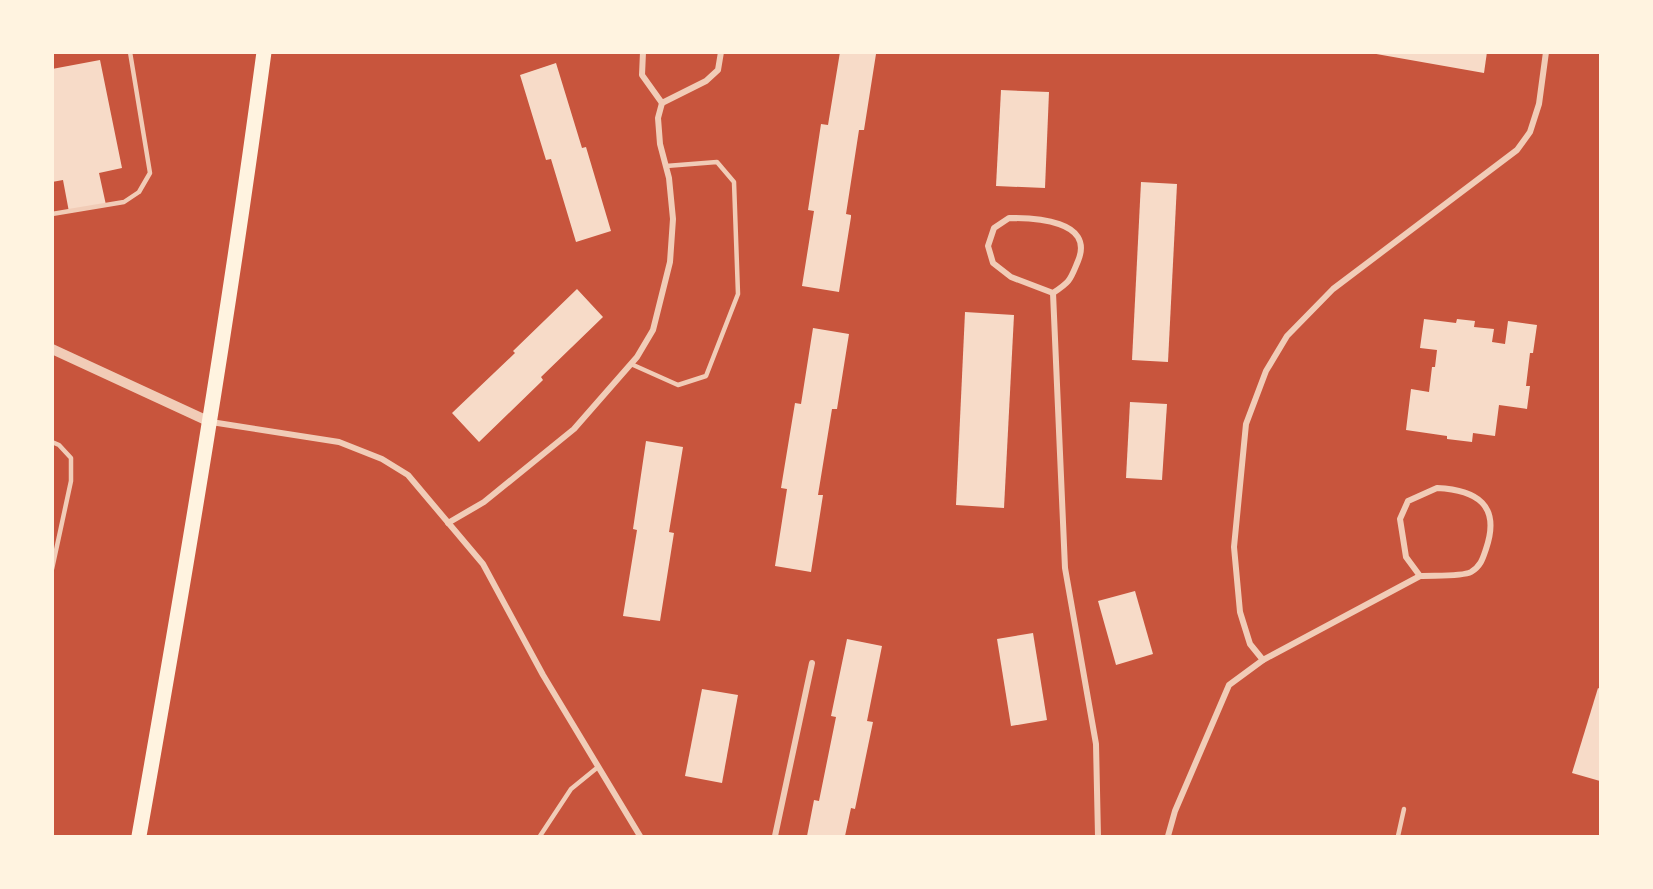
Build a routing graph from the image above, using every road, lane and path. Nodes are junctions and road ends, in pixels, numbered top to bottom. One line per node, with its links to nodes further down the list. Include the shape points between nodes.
1 (130, 52): 8 (lane, via 150,172 139,192 124,202)
2 (264, 52): 12 (main road)
3 (643, 52): 6 (street, via 642,75)
4 (721, 52): 6 (street, via 718,70 706,81)
5 (1546, 52): 17 (street, via 1536,113 1530,132 1517,150 1333,289 1287,336 1266,371 1246,424 1234,547 1240,612 1250,644)
6 (662, 103): 7 (street, via 659,135)
7 (666, 166): 11 (street, via 673,219 670,262 653,330); 11 (lane, via 717,162 734,182 738,294 706,376 678,385)
8 (52, 214)
9 (1053, 293): 9 (street, via 1069,282 1082,253 1078,236 1062,224 1038,219 1009,218 994,228 988,246 993,263 1011,277); 25 (street, via 1065,568 1095,744)
10 (52, 349): 12 (street)
11 (631, 364): 14 (street, via 574,429 484,502)
12 (210, 422): 14 (street, via 339,442 382,459 408,475); 21 (main road)
13 (52, 442): 15 (lane, via 71,458 71,481)
14 (448, 523): 19 (street, via 483,564)
15 (52, 569)
16 (1420, 576): 16 (street, via 1470,573 1481,565 1491,534 1490,514 1481,500 1459,489 1437,488 1408,501 1400,519 1406,557); 17 (street)
17 (1263, 660): 26 (street, via 1229,685 1175,811)
18 (812, 663): 24 (street)
19 (598, 767): 22 (lane, via 571,789); 23 (street)
20 (1404, 809): 27 (lane)
21 (139, 837)
22 (540, 837)
23 (640, 837)
24 (774, 837)
25 (1098, 837)
26 (1168, 837)
27 (1398, 837)

